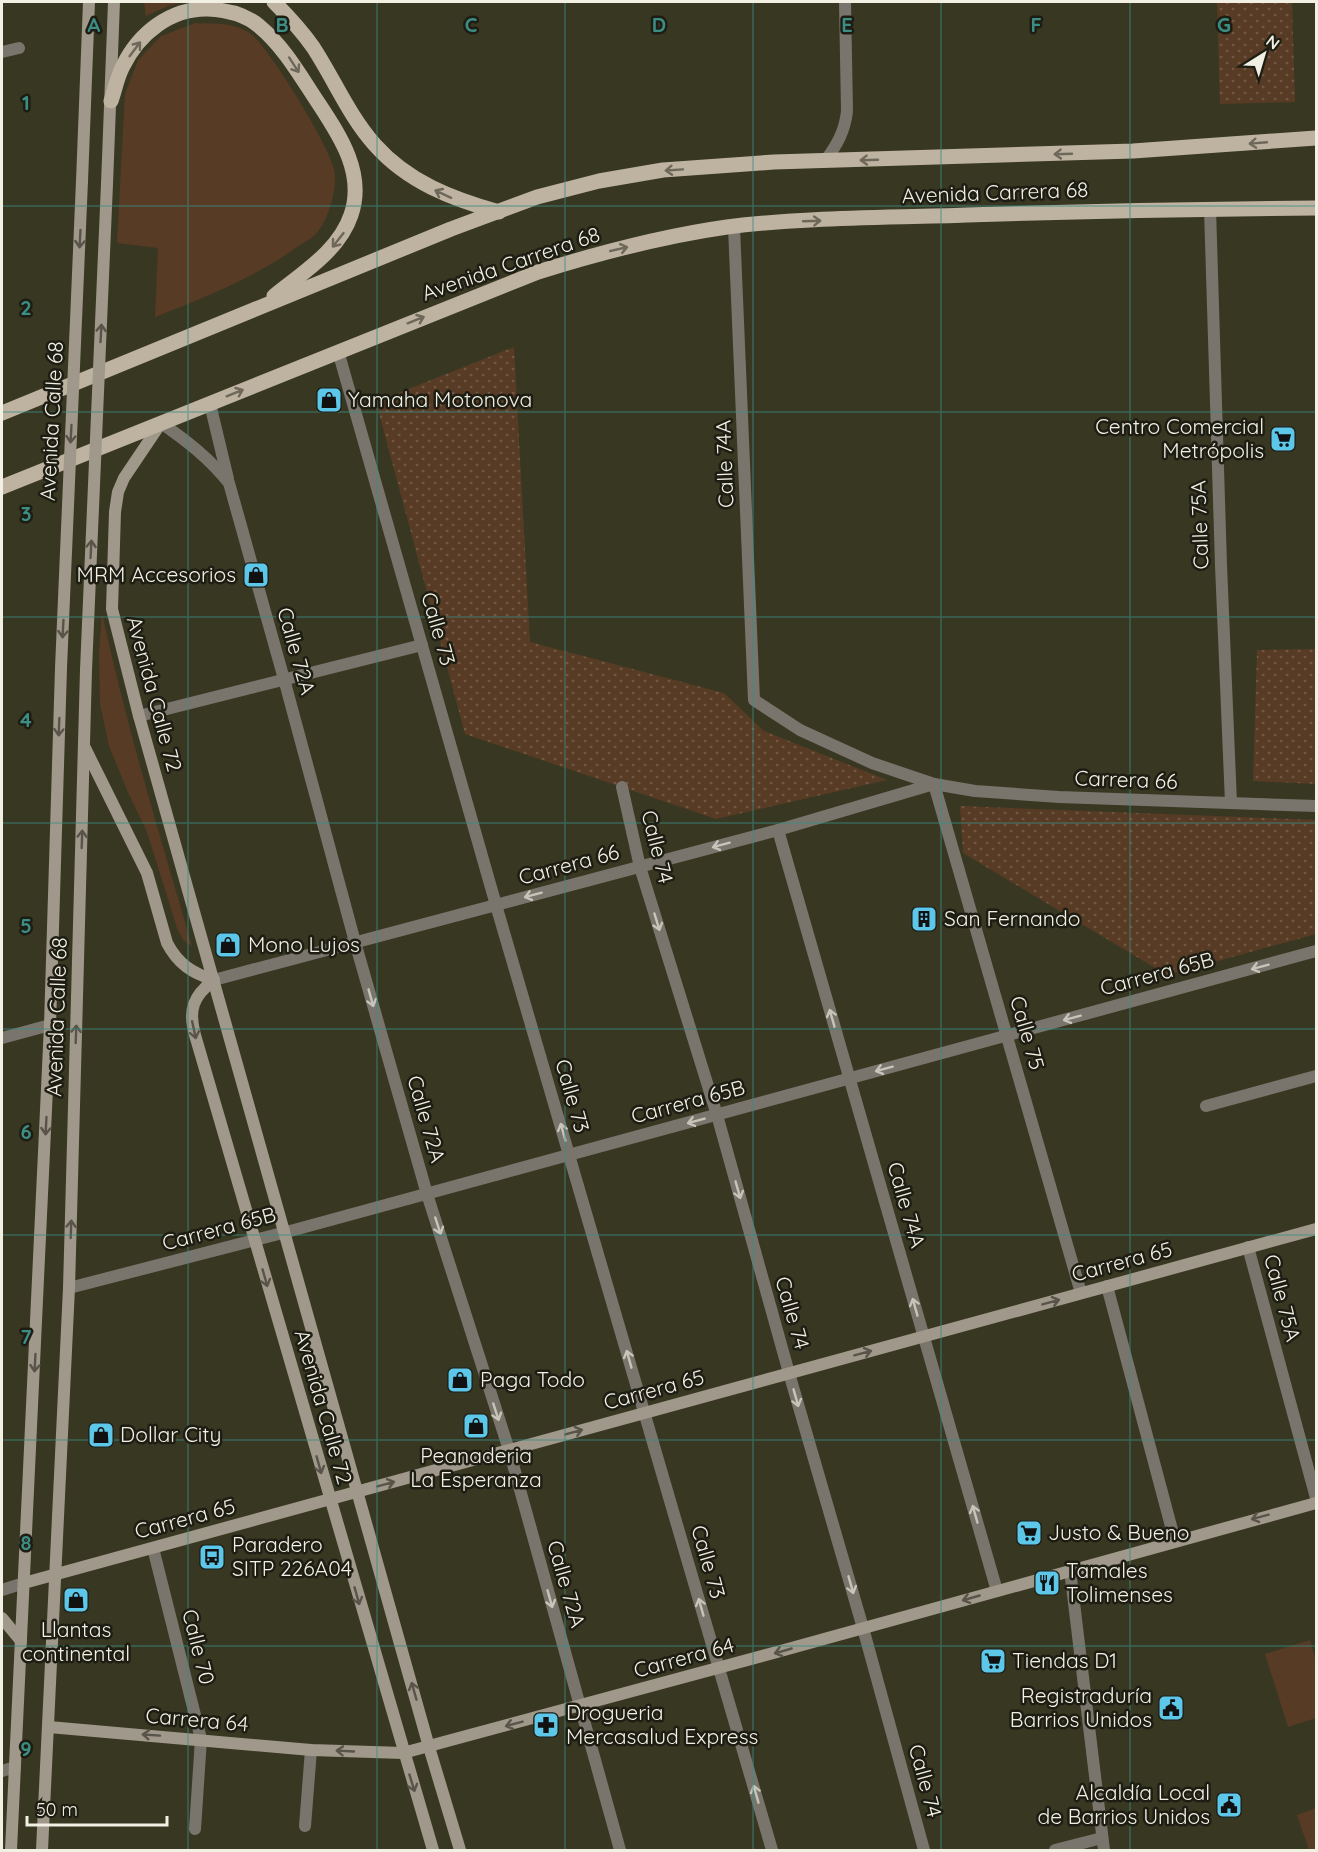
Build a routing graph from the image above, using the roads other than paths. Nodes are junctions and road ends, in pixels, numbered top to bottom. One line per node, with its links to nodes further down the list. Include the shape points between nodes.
1 (89, 2): 36 (main road, Avenida Calle 68, one-way to 36, bridge)
2 (114, 2): 7 (main road)
3 (274, 2): 12 (main road, one-way to 3, via 458,200 398,167 375,145 307,39)
4 (845, 2): 9 (street, via 846,124)
5 (20, 48): 6 (street)
6 (2, 52)
7 (111, 101): 14 (main road, one-way to 14, via 123,66 136,46 166,18 182,11 223,10 247,18 287,54 346,148 354,171 356,197 348,223 333,246); 25 (main road, Avenida Calle 68, one-way to 7, bridge)
8 (1317, 138): 9 (main road, Avenida Carrera 68, one-way to 9, via 1133,151)
9 (825, 161): 12 (main road, Avenida Carrera 68, one-way to 12, via 632,174 537,197)
10 (1317, 208): 11 (main road, Avenida Carrera 68)
11 (1210, 209): 13 (main road, Avenida Carrera 68, one-way to 11); 28 (street, Calle 75A)
12 (499, 212): 14 (main road, Avenida Carrera 68)
13 (734, 227): 15 (main road, Avenida Carrera 68, one-way to 13, via 558,266 649,242); 23 (street, Calle 74A)
14 (261, 306): 17 (main road, Avenida Carrera 68)
15 (338, 351): 16 (main road, Avenida Carrera 68, one-way to 15); 21 (street, Calle 73)
16 (210, 404): 18 (main road, Avenida Carrera 68); 19 (street)
17 (2, 413)
18 (161, 423): 19 (street, Calle 72A, via 198,449); 20 (main road, Avenida Carrera 68); 24 (main road, Avenida Calle 72, via 124,478 115,512 112,609)
19 (229, 483): 22 (street, Calle 72A)
20 (2, 487)
21 (422, 645): 22 (street); 32 (street, Calle 73)
22 (284, 679): 24 (street); 33 (street, Calle 72A)
23 (754, 700): 26 (street, Carrera 66, via 800,730)
24 (139, 716): 35 (main road, Avenida Calle 72)
25 (84, 746): 35 (main road, via 147,873 173,954 190,971); 50 (main road, Avenida Calle 68, one-way to 25)
26 (934, 784): 28 (street, Carrera 66, via 1047,796); 30 (street, Carrera 66); 37 (street, Calle 75)
27 (622, 787): 31 (street, Calle 74)
28 (1231, 803): 29 (street, Carrera 66)
29 (1317, 806)
30 (778, 830): 31 (street, Carrera 66, one-way to 31); 40 (street, Calle 74A, one-way to 30)
31 (640, 867): 32 (street, Carrera 66, one-way to 32); 42 (street, Calle 74, one-way to 42)
32 (496, 904): 33 (street, Carrera 66); 43 (street, Calle 73, one-way to 32)
33 (355, 942): 35 (street, Carrera 66); 44 (street, Calle 72A, one-way to 44)
34 (1317, 951): 37 (street, Carrera 65B, one-way to 37)
35 (214, 980): 46 (main road, Avenida Calle 72); 47 (main road, Avenida Calle 72, one-way to 47, via 196,998 192,1022)
36 (50, 1025): 38 (street); 63 (main road, Avenida Calle 68, one-way to 63)
37 (1007, 1036): 40 (street, Carrera 65B, one-way to 40); 51 (street, Calle 75)
38 (2, 1038)
39 (1317, 1076): 41 (street)
40 (850, 1078): 42 (street, Carrera 65B); 52 (street, Calle 74A, one-way to 40)
41 (1206, 1106)
42 (717, 1115): 43 (street, Carrera 65B, one-way to 43); 53 (street, Calle 74, one-way to 53)
43 (569, 1155): 44 (street, Carrera 65B); 54 (street, Calle 73, one-way to 43)
44 (428, 1194): 46 (street, Carrera 65B); 55 (street, Calle 72A, one-way to 55)
45 (1317, 1229): 48 (main road, Carrera 65)
46 (285, 1232): 47 (street, Carrera 65B); 56 (main road, Avenida Calle 72)
47 (254, 1240): 50 (street, Carrera 65B); 57 (main road, Avenida Calle 72, one-way to 57)
48 (1248, 1247): 49 (main road, Carrera 65); 58 (street, Calle 75A)
49 (1107, 1286): 51 (main road, Carrera 65); 59 (street)
50 (69, 1288): 62 (main road, Avenida Calle 68)
51 (1082, 1293): 52 (main road, Carrera 65, one-way to 51)
52 (924, 1336): 53 (main road, Carrera 65, one-way to 52); 65 (street, Calle 74A, one-way to 52)
53 (789, 1373): 54 (main road, Carrera 65); 67 (street, Calle 74, one-way to 67)
54 (645, 1413): 55 (main road, Carrera 65, one-way to 54); 69 (street, Calle 73, one-way to 54)
55 (509, 1450): 56 (main road, Carrera 65, one-way to 55); 70 (street, Calle 72A, one-way to 70)
56 (358, 1492): 57 (main road, Carrera 65); 73 (main road, Avenida Calle 72, one-way to 56)
57 (329, 1500): 60 (main road, Carrera 65); 75 (main road, Avenida Calle 72, one-way to 75)
58 (1317, 1500): 59 (main road, Carrera 64, one-way to 59)
59 (1174, 1541): 61 (main road, Carrera 64)
60 (153, 1548): 62 (main road, Carrera 65); 72 (street, Calle 70)
61 (1070, 1570): 65 (main road, Carrera 64); 80 (street)
62 (56, 1574): 63 (main road, Carrera 65); 71 (main road, Avenida Calle 68)
63 (24, 1583): 64 (street, Carrera 65); 68 (main road, Avenida Calle 68)
64 (2, 1590)
65 (997, 1591): 67 (main road, Carrera 64, one-way to 67)
66 (2, 1618): 68 (main road)
67 (863, 1628): 69 (main road, Carrera 64, one-way to 69); 87 (street, Calle 74)
68 (21, 1641): 76 (main road, Avenida Calle 68)
69 (719, 1668): 70 (main road, Carrera 64); 86 (street, Calle 73, one-way to 69)
70 (580, 1706): 73 (main road, Carrera 64, one-way to 73); 85 (street, Calle 72A)
71 (49, 1727): 72 (main road, Carrera 64, one-way to 71); 82 (main road, Avenida Calle 68)
72 (201, 1739): 74 (main road, Carrera 64); 79 (street, Calle 70)
73 (429, 1747): 75 (main road, Carrera 64); 84 (main road, Avenida Calle 72)
74 (311, 1749): 75 (main road, Carrera 64, one-way to 74); 78 (street)
75 (403, 1753): 83 (main road, Avenida Calle 72, one-way to 83)
76 (15, 1767): 77 (street); 81 (main road, Avenida Calle 68)
77 (2, 1771)
78 (305, 1826)
79 (195, 1828)
80 (1103, 1844): 88 (street)
81 (11, 1851)
82 (42, 1851)
83 (433, 1851)
84 (460, 1851)
85 (620, 1851)
86 (772, 1851)
87 (924, 1851)
88 (1056, 1851)

